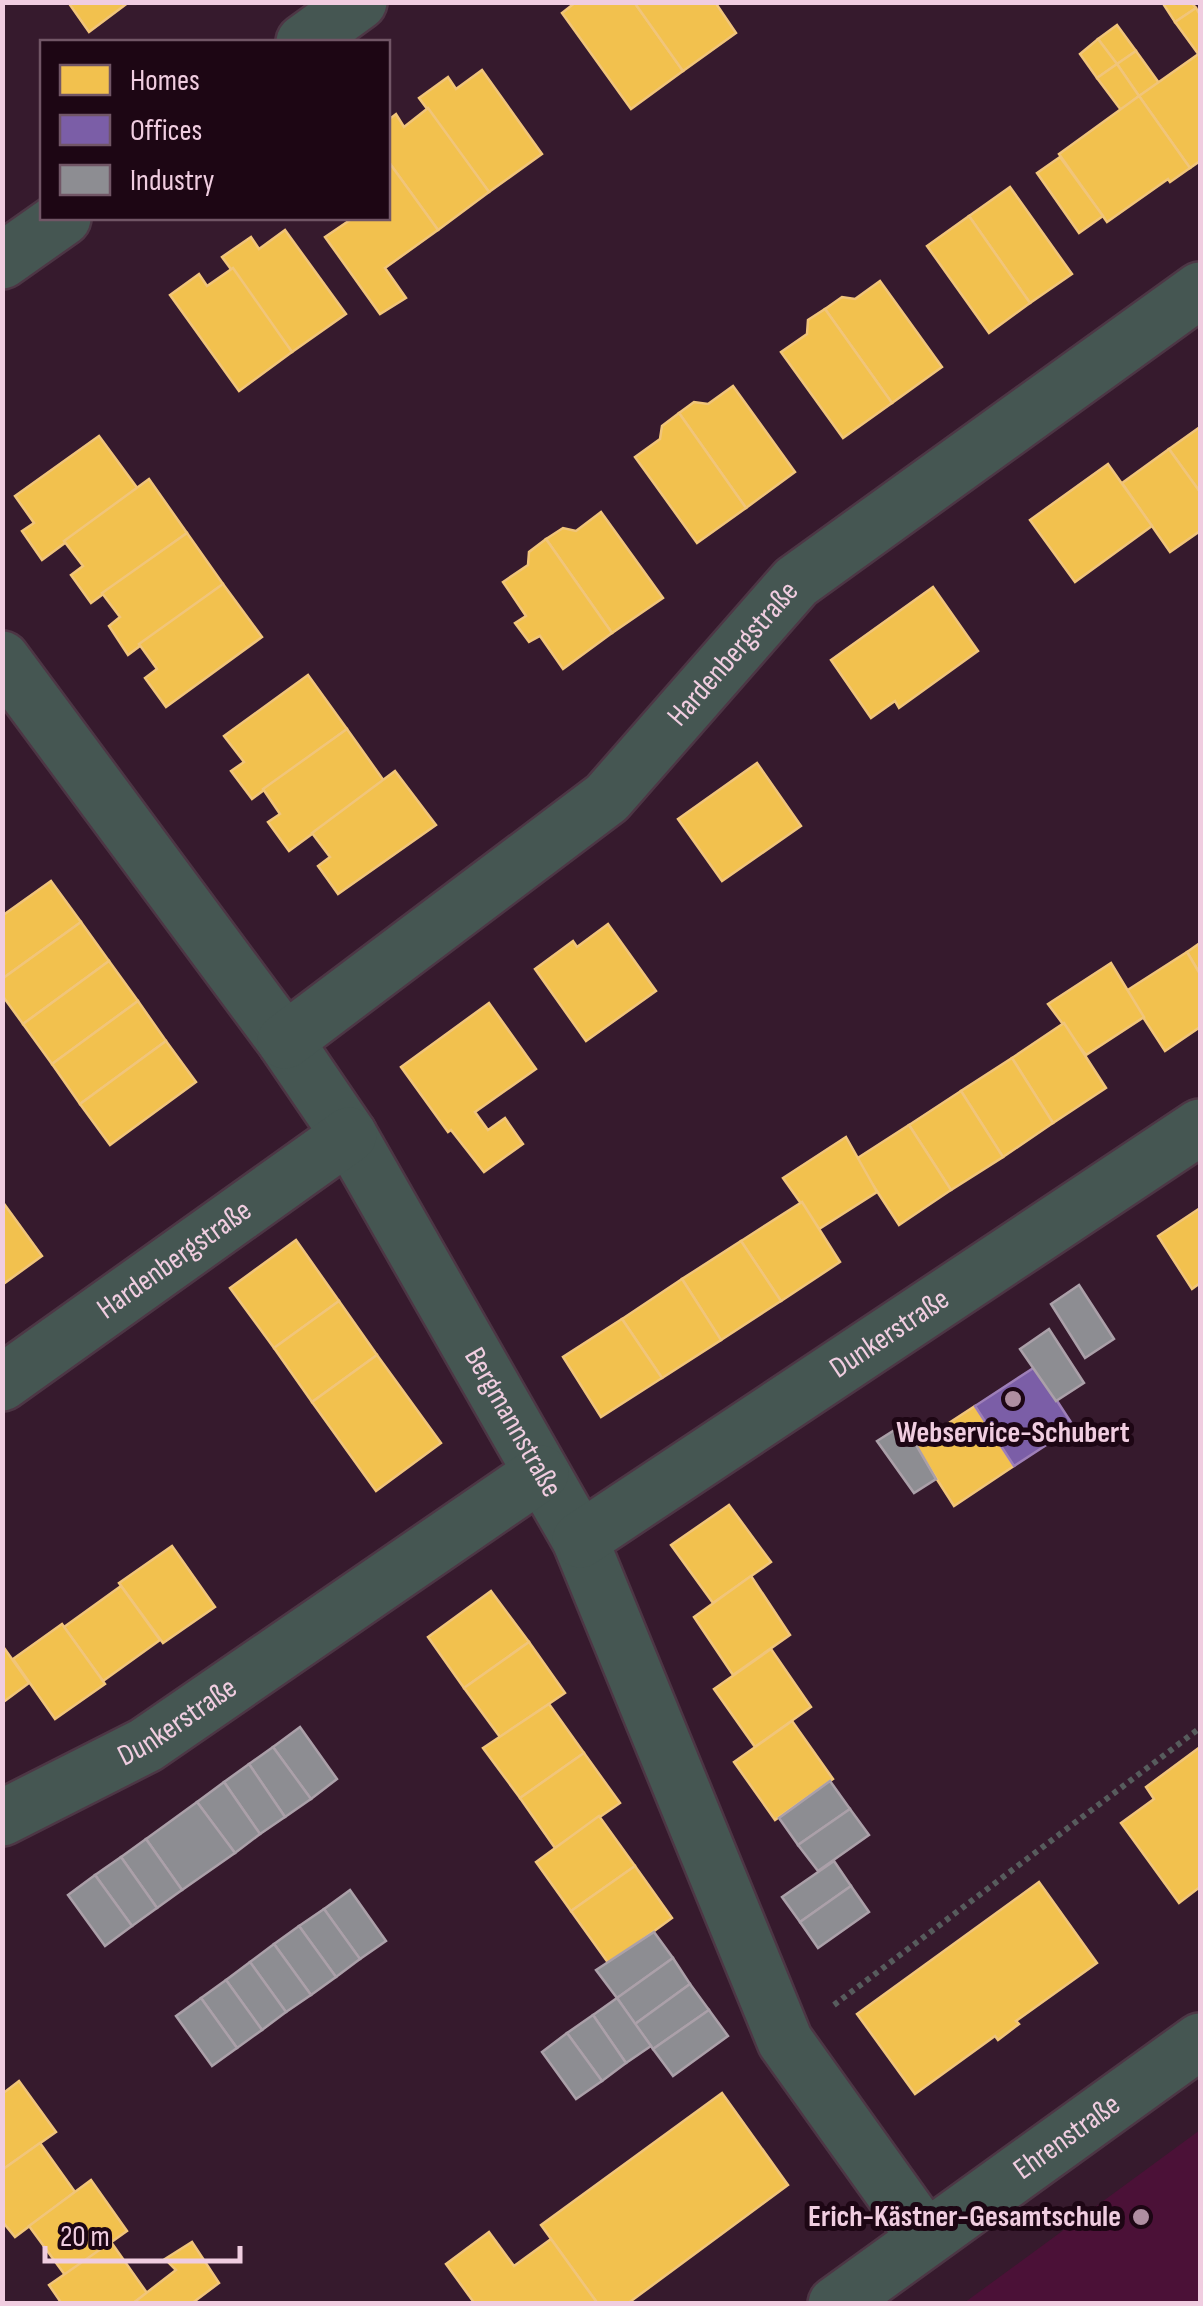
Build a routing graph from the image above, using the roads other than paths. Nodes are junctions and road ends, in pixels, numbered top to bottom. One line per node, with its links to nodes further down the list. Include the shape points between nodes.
1 (359, 2): 2 (street)
2 (307, 40)
3 (60, 220): 4 (street)
4 (2, 262)
5 (1200, 290): 7 (street, Hardenbergstraße, via 796,582 608,798)
6 (2, 658): 7 (street, Bergmannstraße)
7 (285, 1041): 9 (street, Bergmannstraße)
8 (1200, 1127): 12 (street, Dunkerstraße)
9 (349, 1135): 10 (street, Hardenbergstraße); 11 (street, Bergmannstraße)
10 (2, 1383)
11 (541, 1473): 12 (street, Bergmannstraße); 13 (street, Dunkerstraße, via 146,1745)
12 (580, 1540): 15 (street, Bergmannstraße, via 785,2042)
13 (2, 1818)
14 (1200, 2041): 15 (street, Ehrenstraße)
15 (925, 2237): 16 (street, Ehrenstraße)
16 (836, 2304)

